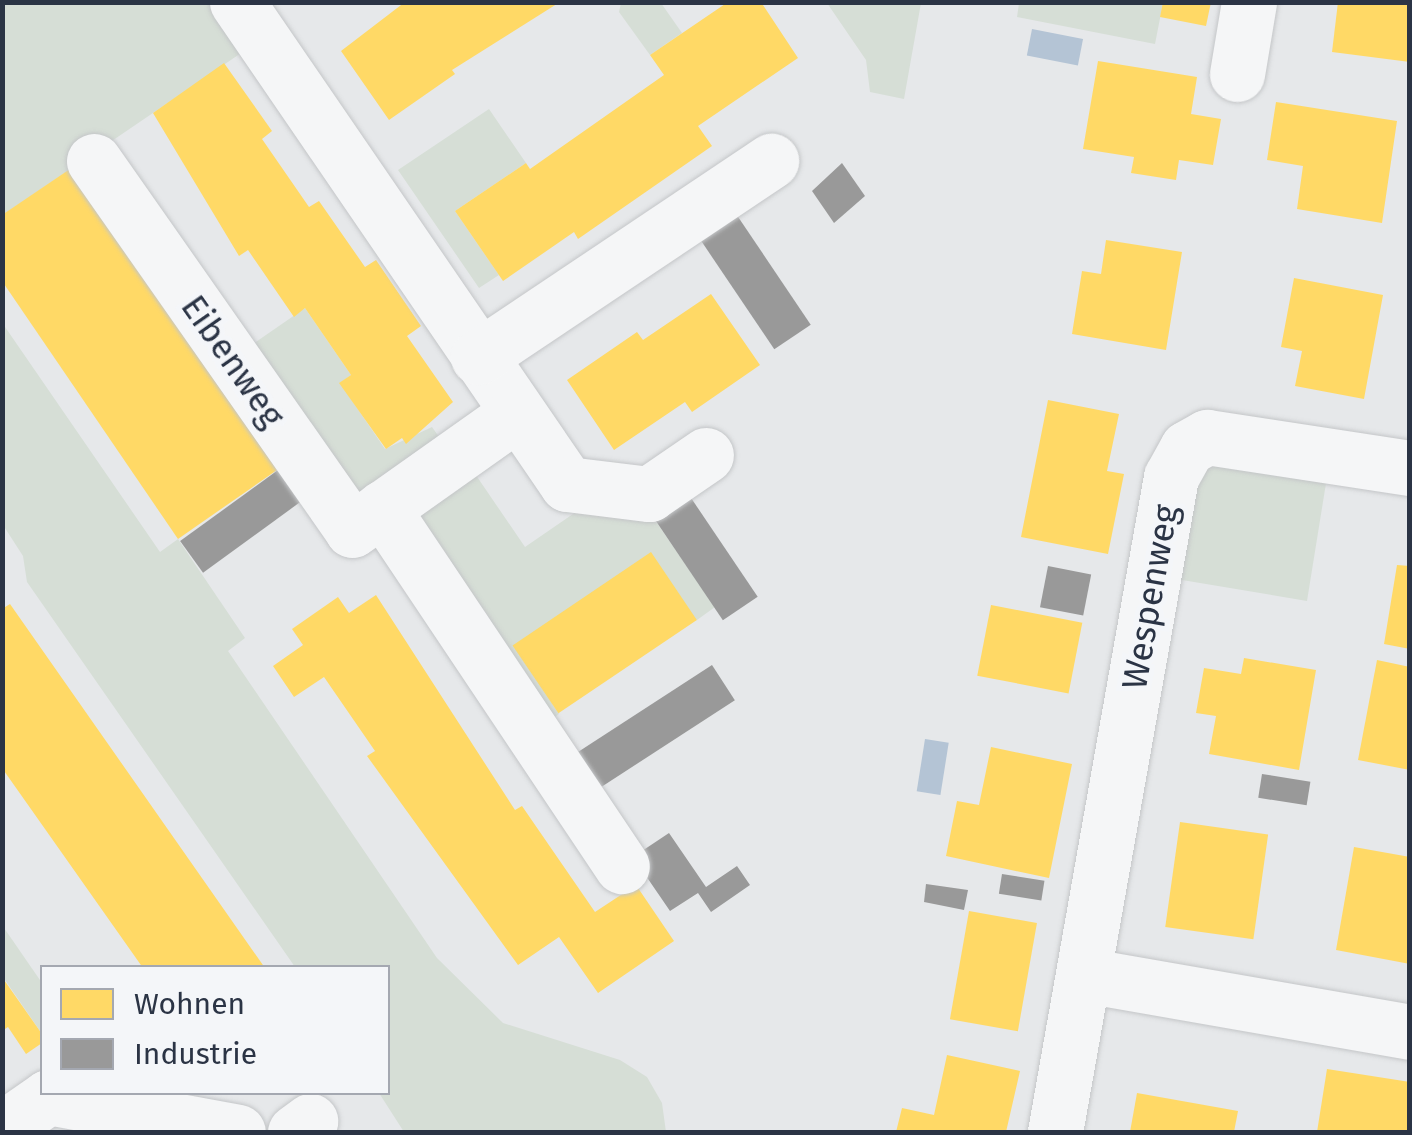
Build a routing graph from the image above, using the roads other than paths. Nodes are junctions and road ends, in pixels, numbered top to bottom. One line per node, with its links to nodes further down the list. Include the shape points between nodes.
1 (237, 2): 6 (street)
2 (1249, 2): 3 (street)
3 (1237, 74)
4 (94, 161): 10 (street, Eibenweg, via 352,530)
5 (771, 161): 6 (street)
6 (478, 356): 7 (street)
7 (517, 413): 8 (street, via 567,484 650,494); 10 (street, Eibenweg)
8 (706, 455)
9 (1410, 468): 12 (street, Wespenweg, via 1232,438 1207,437 1187,448 1171,476)
10 (382, 508): 11 (street)
11 (622, 866)
12 (1084, 975): 13 (street); 16 (street, Wespenweg)
13 (1410, 1032)
14 (2, 1129): 15 (street, via 48,1097)
15 (238, 1132)
16 (1054, 1132)

